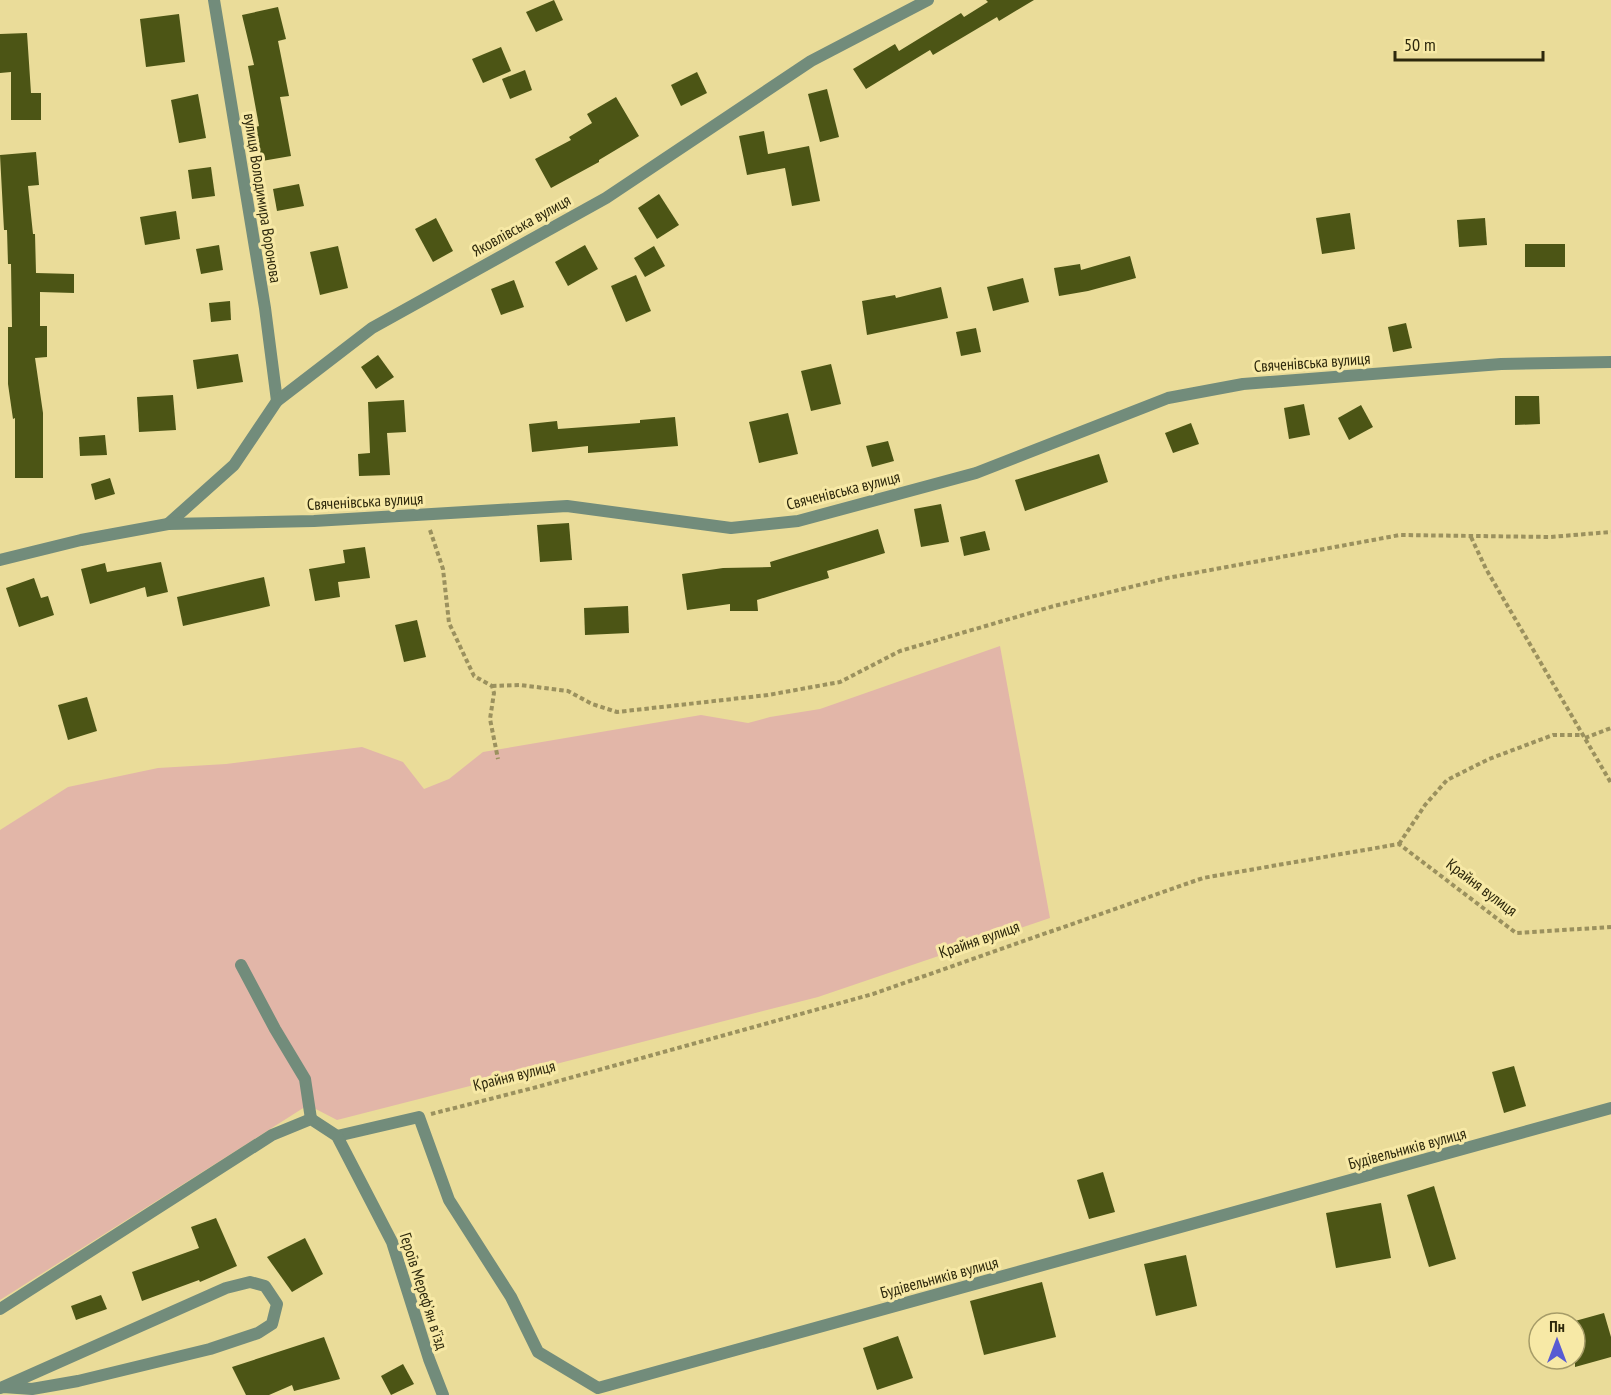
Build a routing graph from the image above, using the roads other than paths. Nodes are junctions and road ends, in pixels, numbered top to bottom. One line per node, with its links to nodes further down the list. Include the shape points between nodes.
1 (214, 0): 4 (street, вулиця Володимира Воронова)
2 (928, 0): 4 (street, Яковлівська вулиця, via 811,61 606,198 372,328)
3 (1611, 362): 5 (street, Свяченівська вулиця, via 1501,364 1267,382 1168,398 976,472 798,521 731,528 567,506 314,521)
4 (278, 401): 5 (street, Яковлівська вулиця, via 234,465)
5 (168, 524): 6 (street, Свяченівська вулиця)
6 (0, 560)
7 (240, 965): 9 (street, via 305,1079)
8 (1611, 1108): 10 (street, Будівельників вулиця, via 598,1388 538,1352 511,1297 449,1200 419,1117)
9 (311, 1119): 10 (street); 11 (street, via 272,1135)
10 (337, 1136): 13 (street, Героїв Мерефʼян вʼїзд, via 392,1242)
11 (0, 1309)
12 (2, 1388): 12 (street, via 226,1288 250,1282 265,1286 277,1305 272,1324 258,1333 210,1349 78,1381 32,1389)
13 (443, 1395)

